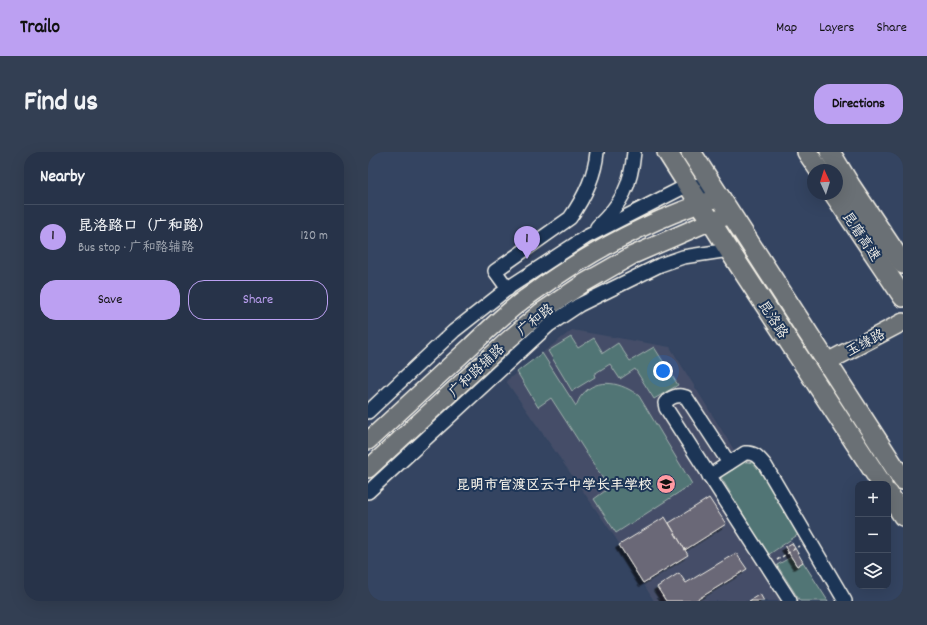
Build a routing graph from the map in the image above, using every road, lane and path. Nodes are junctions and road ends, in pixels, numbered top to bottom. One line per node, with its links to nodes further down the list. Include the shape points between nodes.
1 (597, 152): 17 (street, via 590,184 570,218 495,270)
2 (634, 152): 14 (street, via 628,186 619,202 609,216)
3 (667, 152): 8 (highway, 昆洛路)
4 (691, 152): 9 (highway, 昆洛路)
5 (808, 152): 7 (highway)
6 (830, 152): 16 (highway, 昆磨高速)
7 (815, 164)
8 (688, 185): 9 (street, via 700,185); 11 (highway, 昆洛路); 14 (street)
9 (720, 197): 11 (main road, 广和路); 12 (highway, 昆洛路)
10 (838, 200): 18 (highway, 昆磨高速)
11 (700, 204): 13 (highway, 昆洛路); 24 (main road, 广和路, via 623,237 573,265 528,295)
12 (732, 214): 13 (main road, 广和路); 22 (highway, 昆洛路)
13 (711, 221): 15 (highway, 昆洛路); 21 (main road, 广和路, via 632,255 584,283 541,312)
14 (586, 237): 17 (street)
15 (729, 250): 19 (street, 广和路辅路, via 683,256); 31 (highway, 昆洛路)
16 (903, 264)
17 (508, 289): 23 (street, via 454,331)
18 (902, 296)
19 (568, 312): 21 (street); 32 (street, 广和路辅路, via 549,325)
20 (903, 322): 22 (main road, 玉缘路)
21 (507, 341): 28 (main road, 广和路)
22 (827, 362): 30 (highway, 昆洛路)
23 (368, 412)
24 (390, 421): 25 (street); 26 (main road, 广和路)
25 (368, 432)
26 (368, 441)
27 (734, 460): 29 (street); 29 (street, via 686,397 676,396 666,402 666,408); 35 (street, via 750,452 760,459)
28 (368, 470)
29 (709, 476): 36 (street)
30 (903, 480)
31 (880, 481)
32 (368, 492)
33 (891, 498): 34 (highway)
34 (903, 516)
35 (809, 539): 36 (path); 38 (street)
36 (767, 566): 37 (street)
37 (790, 601)
38 (845, 601)

